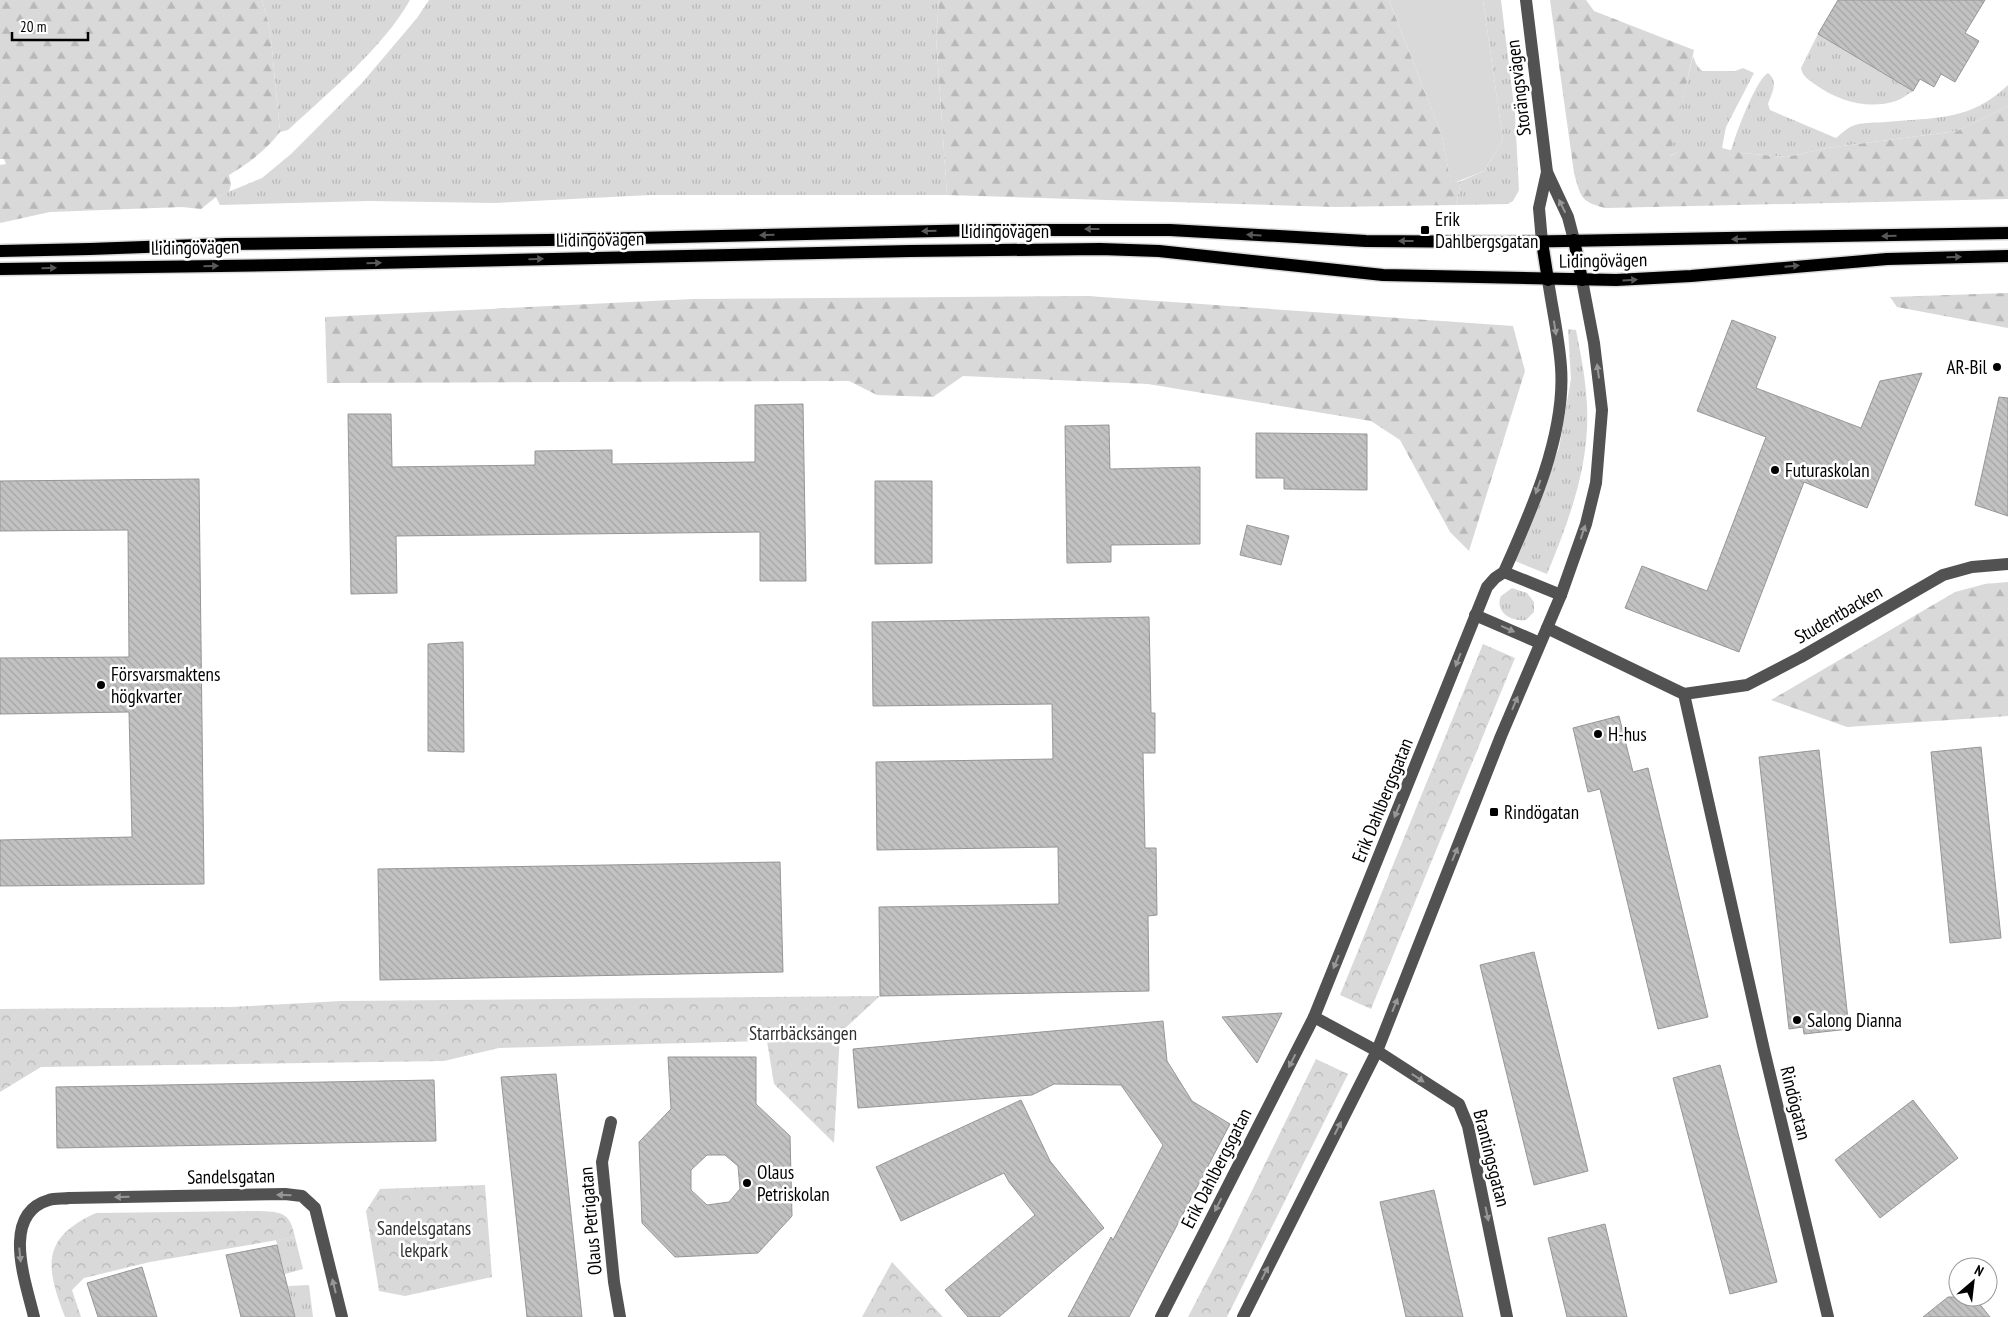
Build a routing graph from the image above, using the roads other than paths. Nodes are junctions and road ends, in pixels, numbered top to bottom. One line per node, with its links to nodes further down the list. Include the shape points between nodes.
1 (1526, 0): 2 (street, Storängsvägen)
2 (1547, 172): 4 (street, Storängsvägen, one-way to 2, via 1568,217); 5 (street, Storängsvägen, via 1539,208)
3 (2008, 233): 4 (main road, Lidingövägen, one-way to 4)
4 (1574, 240): 5 (main road, Lidingövägen); 10 (main road)
5 (1542, 242): 6 (main road, Lidingövägen, one-way to 6, via 1366,241 1160,230 982,230); 9 (main road)
6 (0, 250)
7 (2008, 256): 10 (main road, Lidingövägen, one-way to 7, via 1682,277 1887,259)
8 (0, 269): 9 (main road, Lidingövägen, one-way to 9, via 1100,249 1169,252 1383,275)
9 (1548, 280): 10 (main road, Lidingövägen); 12 (street, Erik Dahlbergsgatan, one-way to 12, via 1561,367 1558,419 1538,488)
10 (1582, 280): 13 (street, one-way to 10, via 1586,524 1600,448 1602,410 1599,380)
11 (2008, 564): 17 (street, Studentbacken, via 1972,567 1943,576 1747,685)
12 (1504, 572): 13 (street); 14 (street, Erik Dahlbergsgatan, via 1487,587)
13 (1561, 595): 15 (street)
14 (1476, 615): 16 (street, one-way to 16); 18 (street, Erik Dahlbergsgatan, one-way to 18)
15 (1547, 628): 16 (street); 17 (street)
16 (1540, 643): 19 (street, one-way to 16)
17 (1684, 694): 27 (street, Rindögatan)
18 (1314, 1017): 19 (street, Brantingsgatan); 24 (street, Erik Dahlbergsgatan, one-way to 24)
19 (1377, 1051): 25 (street, one-way to 19); 26 (street, Brantingsgatan, one-way to 26, via 1459,1104 1468,1126)
20 (611, 1122): 23 (street, Olaus Petrigatan, via 602,1162)
21 (34, 1317): 22 (street, Sandelsgatan, one-way to 21, via 315,1208 302,1196 285,1194 49,1200 32,1209 23,1223 18,1241)
22 (342, 1317)
23 (620, 1317)
24 (1161, 1317)
25 (1243, 1317)
26 (1508, 1317)
27 (1828, 1317)

